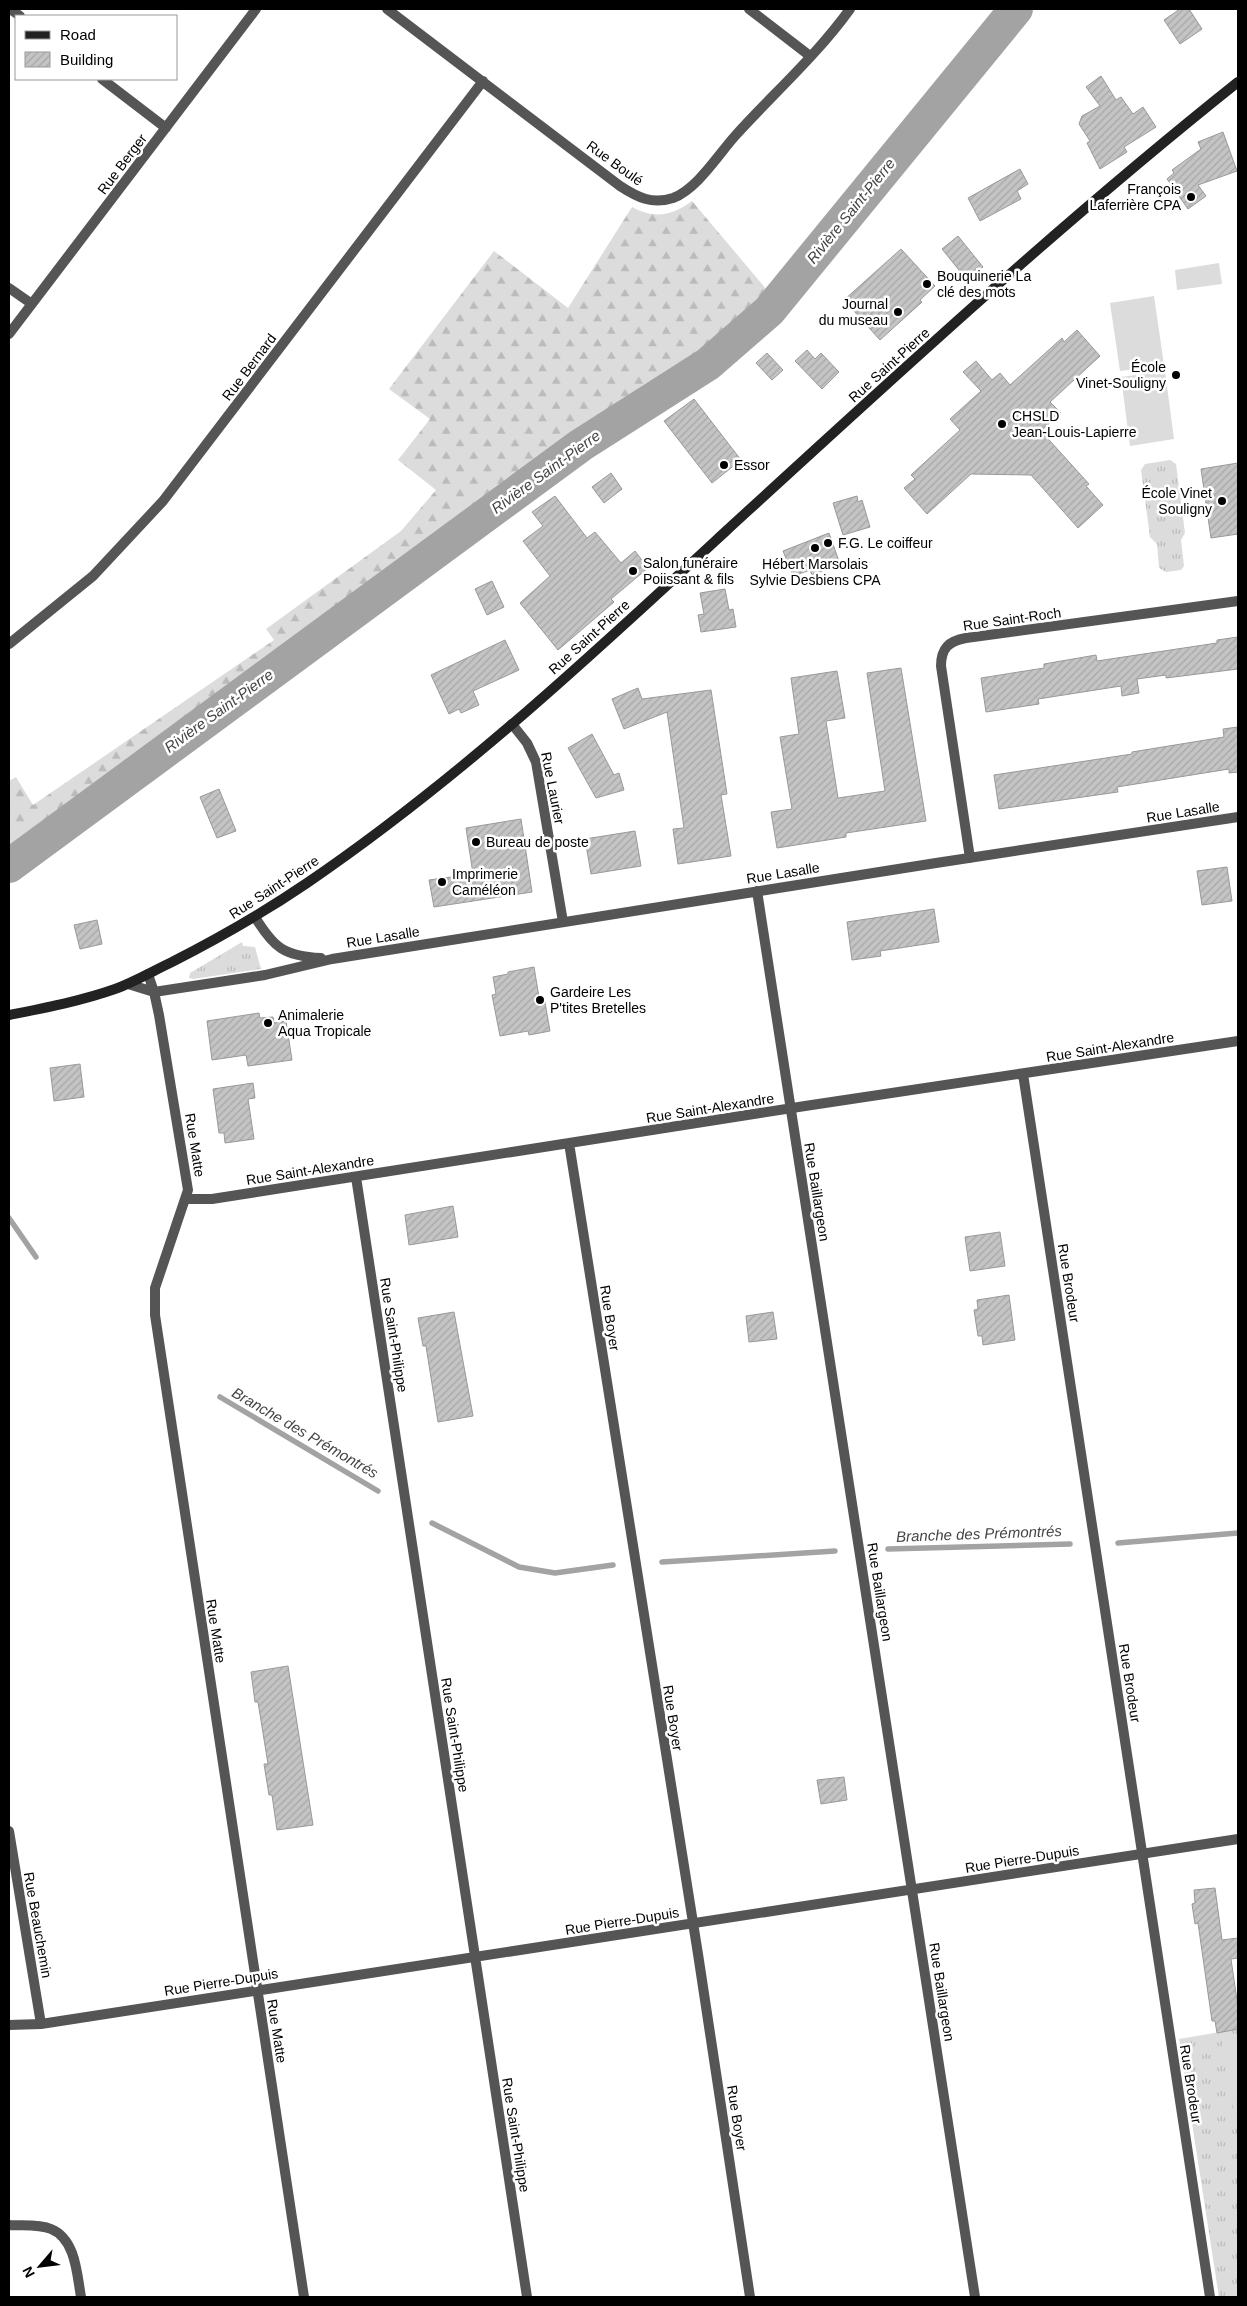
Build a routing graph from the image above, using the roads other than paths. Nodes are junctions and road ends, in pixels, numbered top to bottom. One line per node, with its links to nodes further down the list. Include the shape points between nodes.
1 (256, 9): 9 (street, Rue Berger)
2 (387, 9): 7 (street, Rue Boulé)
3 (749, 9): 5 (street)
4 (850, 9): 5 (street, Rue Boulé)
5 (810, 56): 7 (street, Rue Boulé, via 688,189 671,199 653,201 643,200 620,186)
6 (103, 80): 9 (street)
7 (483, 81): 14 (street, Rue Bernard, via 163,501 93,576)
8 (1238, 82): 15 (main road, Rue Saint-Pierre, via 1135,167 883,387)
9 (166, 128): 11 (street, Rue Berger)
10 (9, 288): 11 (street)
11 (32, 304): 12 (street, Rue Berger)
12 (9, 334)
13 (1238, 601): 17 (street, Rue Saint-Roch, via 966,638 947,645 940,666)
14 (9, 644)
15 (512, 724): 19 (main road, Rue Saint-Pierre, via 396,820); 20 (street, Rue Laurier, via 528,742 536,762)
16 (1238, 817): 17 (street, Rue Lasalle)
17 (970, 858): 18 (street, Rue Lasalle)
18 (757, 891): 20 (street, Rue Lasalle); 28 (street, Rue Baillargeon)
19 (255, 917): 21 (street, Rue Lasalle, via 279,949 300,957); 22 (main road, Rue Saint-Pierre)
20 (563, 922): 21 (street, Rue Lasalle)
21 (332, 959): 24 (street, Rue Lasalle, via 279,972)
22 (148, 974): 23 (main road, Rue Saint-Pierre); 24 (street, Rue Matte)
23 (128, 984): 24 (street, Rue Lasalle); 25 (main road, Rue Saint-Pierre)
24 (154, 992): 31 (street, Rue Matte, via 187,1180)
25 (9, 1016)
26 (1238, 1041): 27 (street, Rue Saint-Alexandre)
27 (1023, 1074): 28 (street, Rue Saint-Alexandre); 34 (street, Rue Brodeur)
28 (791, 1109): 29 (street, Rue Saint-Alexandre); 35 (street, Rue Baillargeon)
29 (569, 1143): 30 (street, Rue Saint-Alexandre); 36 (street, Rue Boyer)
30 (356, 1177): 31 (street, Rue Saint-Alexandre, via 212,1199); 37 (street, Rue Saint-Philippe)
31 (186, 1199): 38 (street, Rue Matte, via 153,1300)
32 (9, 1831): 39 (street, Rue Beauchemin)
33 (1238, 1839): 34 (street, Rue Pierre-Dupuis)
34 (1142, 1854): 35 (street, Rue Pierre-Dupuis); 47 (street, Rue Brodeur)
35 (912, 1890): 36 (street, Rue Pierre-Dupuis); 46 (street, Rue Baillargeon)
36 (692, 1924): 37 (street, Rue Pierre-Dupuis); 45 (street, Rue Boyer)
37 (475, 1957): 38 (street, Rue Pierre-Dupuis); 44 (street, Rue Saint-Philippe)
38 (256, 1991): 39 (street, Rue Pierre-Dupuis); 43 (street, Rue Matte)
39 (41, 2024): 40 (street, Rue Pierre-Dupuis)
40 (9, 2025)
41 (9, 2225): 42 (street, via 44,2227 60,2235 72,2254)
42 (81, 2297)
43 (304, 2297)
44 (527, 2297)
45 (750, 2297)
46 (975, 2297)
47 (1210, 2297)

